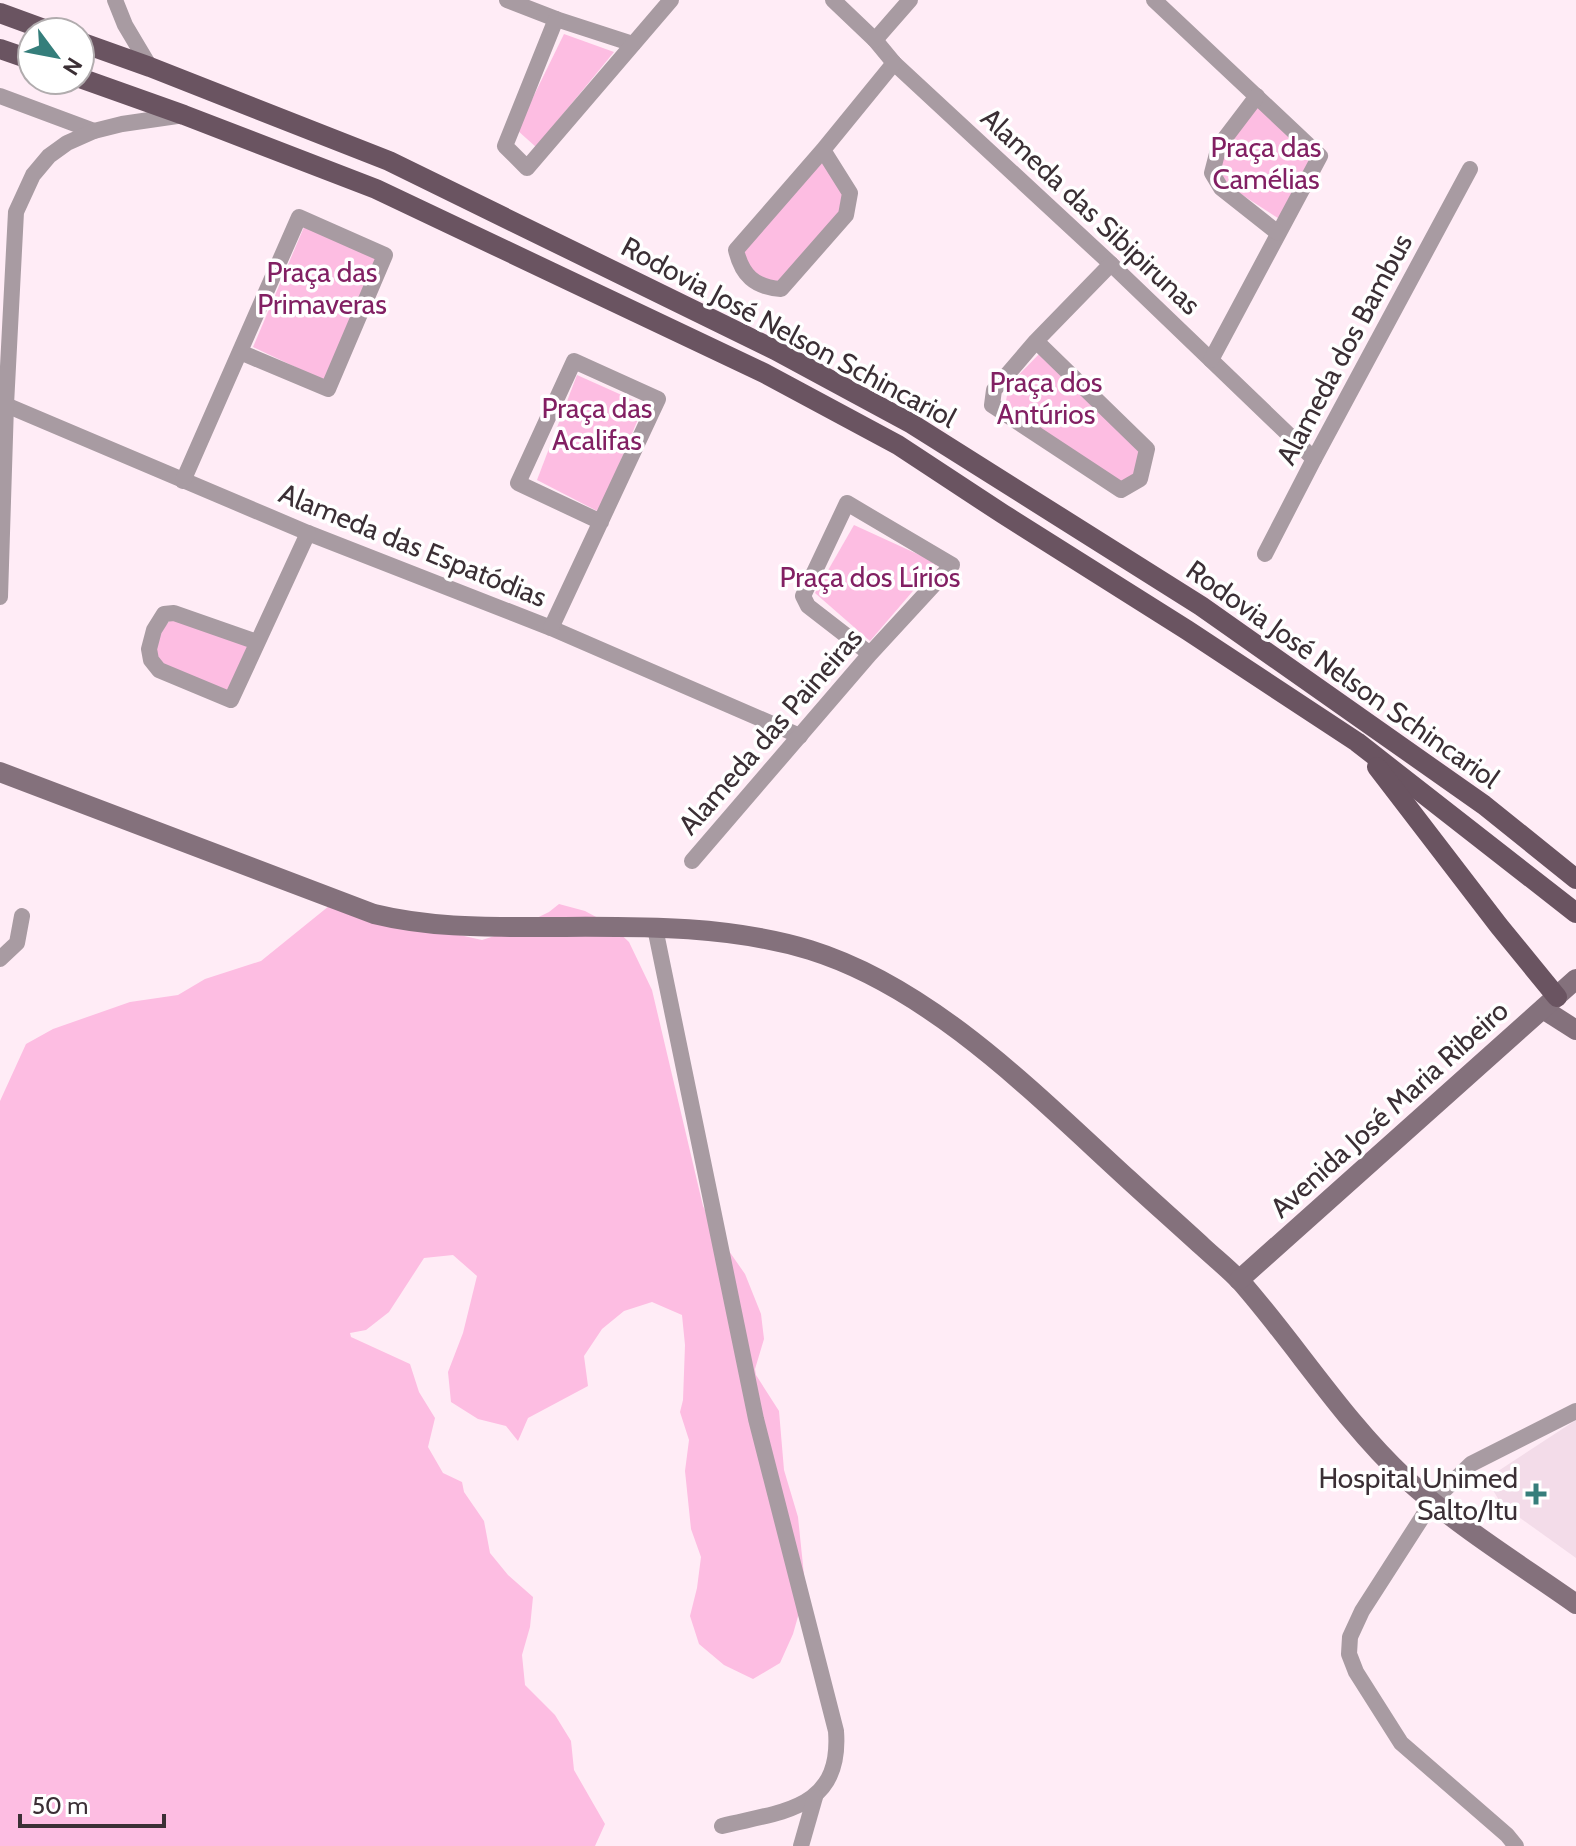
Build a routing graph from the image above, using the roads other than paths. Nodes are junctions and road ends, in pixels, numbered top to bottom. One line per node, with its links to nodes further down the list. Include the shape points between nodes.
1 (115, 0): 12 (street)
2 (507, 0): 7 (street)
3 (671, 0): 9 (street)
4 (833, 0): 8 (street, Alameda das Sibipirunas)
5 (910, 0): 8 (street)
6 (1154, 0): 15 (street)
7 (556, 19): 9 (street); 9 (street, via 505,146 527,168)
8 (875, 40): 11 (street, Alameda das Sibipirunas)
9 (633, 44)
10 (96, 48): 12 (main road, Rodovia José Nelson Schincariol)
11 (894, 63): 18 (street); 21 (street, Alameda das Sibipirunas)
12 (150, 67): 39 (main road, Rodovia José Nelson Schincariol, via 389,161 775,350 912,424 1201,606 1484,805)
13 (96, 84): 16 (main road, Rodovia José Nelson Schincariol)
14 (0, 96): 17 (street)
15 (1257, 96): 20 (street, via 1320,156); 20 (street, via 1219,146 1212,173 1221,188)
16 (184, 115): 17 (street); 36 (main road, Rodovia José Nelson Schincariol, via 376,189 764,373 885,438)
17 (94, 131): 25 (street, via 49,156 33,175 16,212)
18 (823, 150): 18 (street, via 736,250 747,276 771,288 781,289 846,215 850,193)
19 (1470, 169): 26 (street, Alameda dos Bambus)
20 (1278, 233): 24 (street)
21 (1111, 264): 22 (street); 24 (street, Alameda das Sibipirunas)
22 (1036, 341): 22 (street, via 994,390 992,405 1121,490 1140,479 1147,449)
23 (240, 352): 23 (street, via 299,217 385,255 328,389); 27 (street)
24 (1211, 360): 26 (street, Alameda das Sibipirunas)
25 (6, 405): 27 (street, Alameda das Espatódias); 31 (street)
26 (1314, 459): 30 (street, Alameda dos Bambus)
27 (183, 481): 29 (street, Alameda das Espatódias)
28 (601, 522): 28 (street, via 658,399 574,361 518,483); 32 (street)
29 (308, 533): 32 (street, Alameda das Espatódias); 33 (street)
30 (1265, 554)
31 (0, 597)
32 (551, 628): 35 (street, Alameda das Espatódias)
33 (257, 642): 33 (street, via 231,700 159,670 149,649 164,614 174,613)
34 (870, 654): 34 (street, Alameda das Paineiras, via 952,565 847,503 803,596 808,606); 35 (street, Alameda das Paineiras)
35 (800, 736): 38 (street, Alameda das Paineiras)
36 (1357, 742): 40 (main road, Rodovia José Nelson Schincariol); 45 (main road, via 1499,926)
37 (0, 772): 42 (main road, via 403,921 468,927)
38 (692, 861)
39 (1576, 879)
40 (1576, 913)
41 (22, 916): 43 (street, via 17,943)
42 (655, 928): 47 (main road, via 809,950 896,990 991,1055); 51 (street, via 756,1419 836,1731 831,1776)
43 (0, 959)
44 (1576, 979): 45 (main road, Avenida José Maria Ribeiro)
45 (1550, 1003): 46 (main road); 47 (main road, Avenida José Maria Ribeiro)
46 (1576, 1030)
47 (1239, 1280): 49 (main road, via 1380,1453)
48 (1576, 1411): 49 (street, via 1471,1464)
49 (1432, 1502): 50 (main road); 54 (street, via 1362,1611 1349,1654 1401,1743)
50 (1576, 1604)
51 (815, 1797): 52 (street, via 798,1807); 53 (street)
52 (722, 1826)
53 (801, 1846)
54 (1516, 1846)

